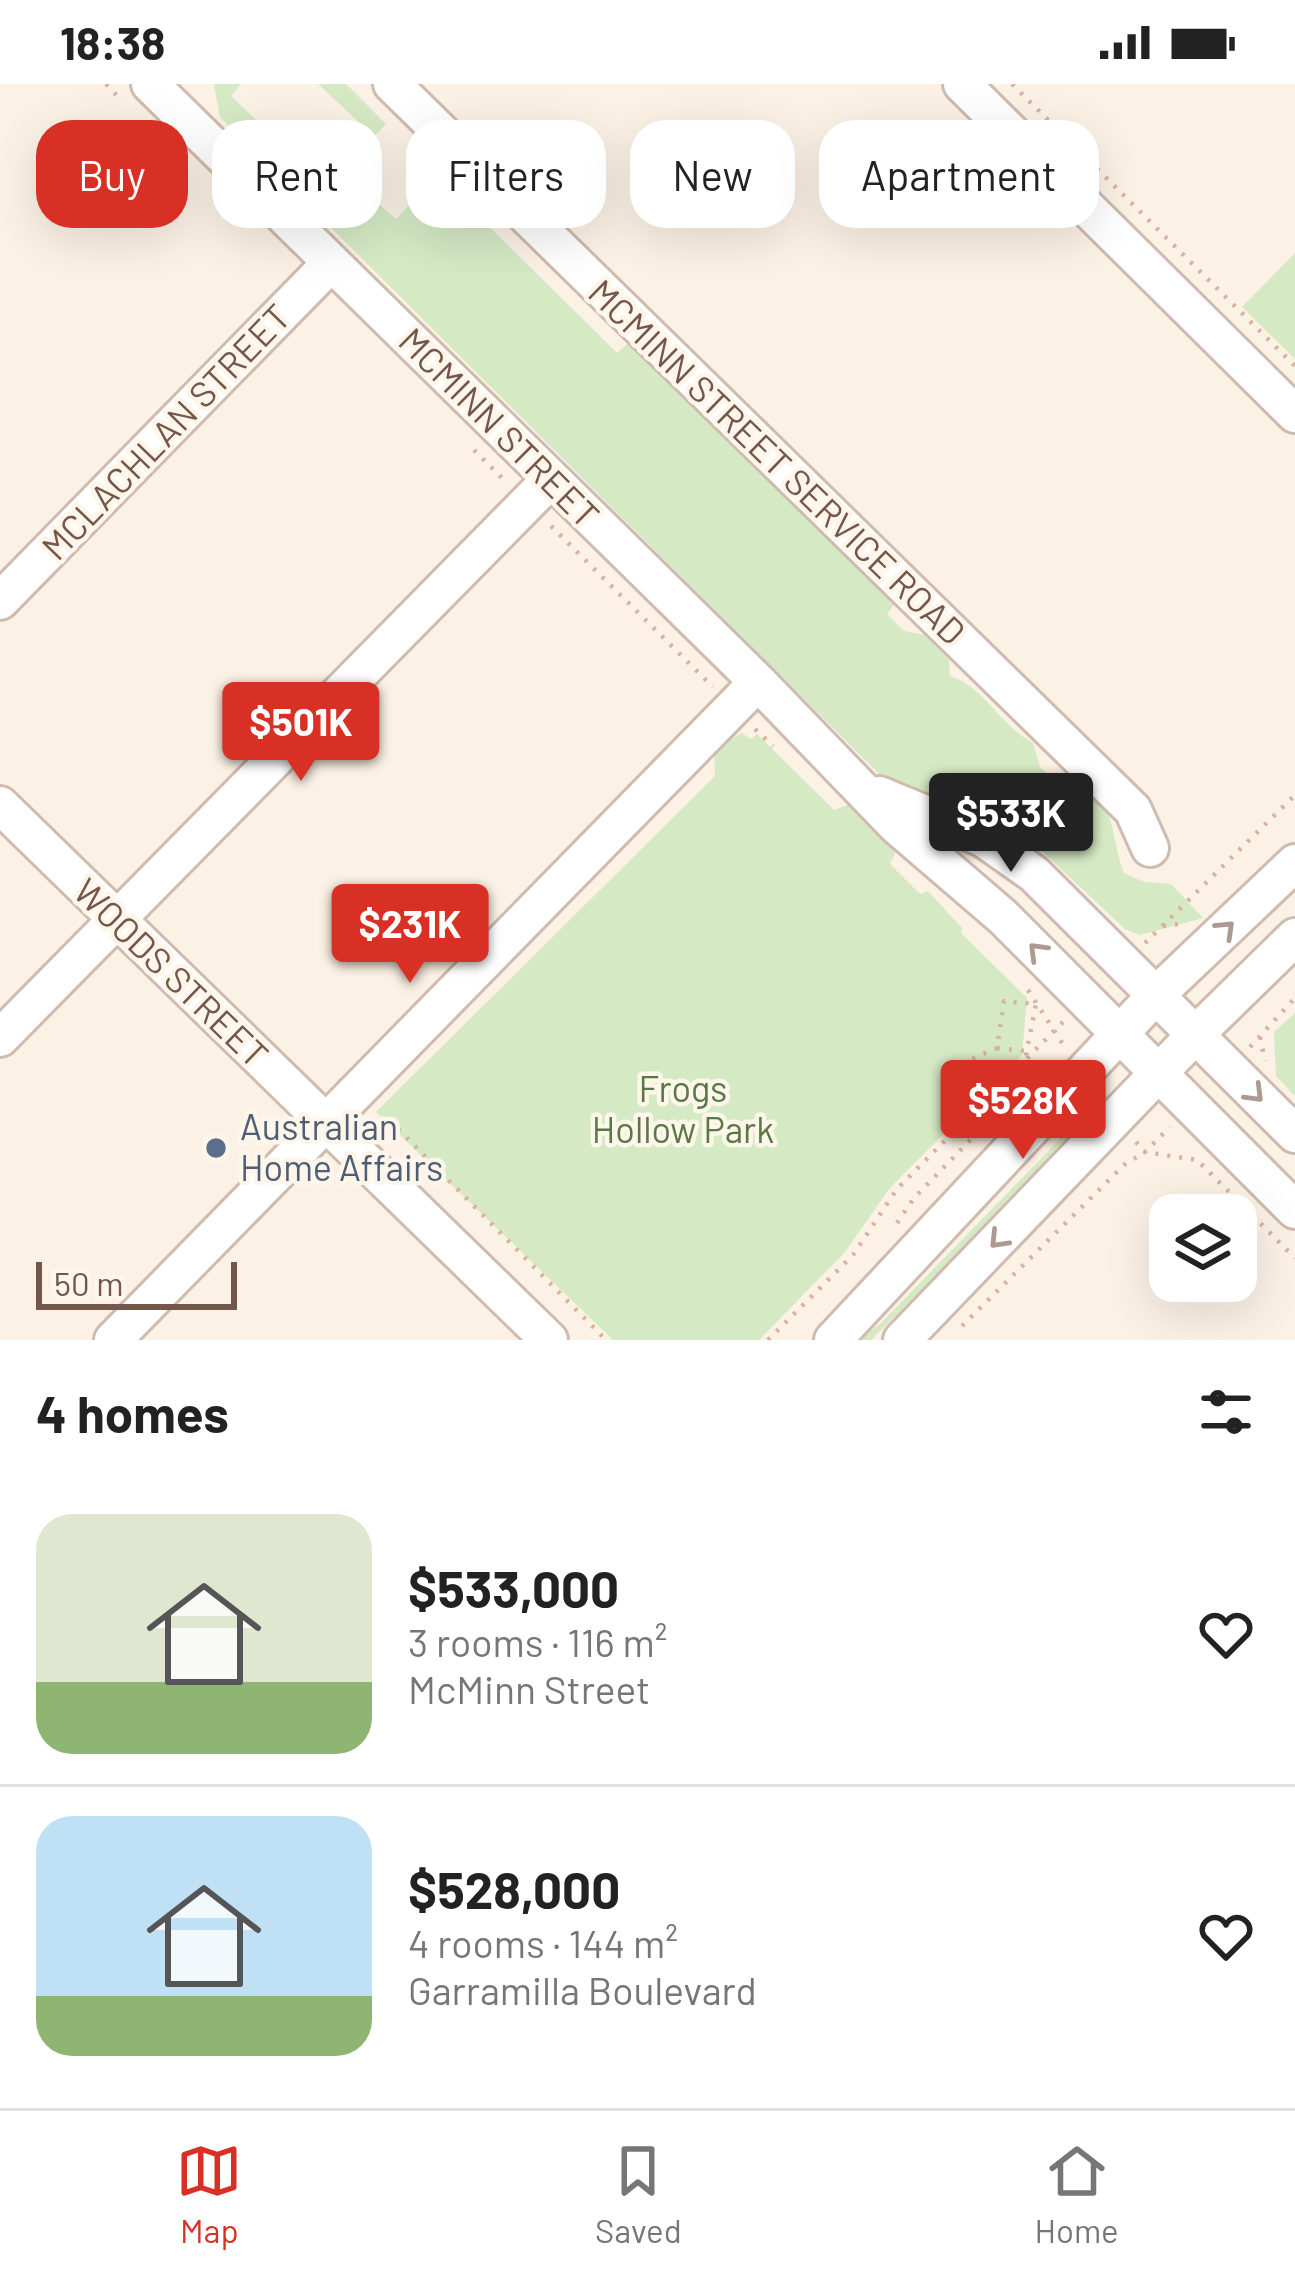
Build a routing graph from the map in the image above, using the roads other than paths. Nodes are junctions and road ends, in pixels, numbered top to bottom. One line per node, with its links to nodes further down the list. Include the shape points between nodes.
1 (392, 84): 11 (street, MCMINN STREET SERVICE ROAD, via 1133,810)
2 (962, 84): 5 (street)
3 (159, 87): 4 (street, MCMINN STREET)
4 (331, 263): 6 (street, MCMINN STREET); 7 (street, MCLACHLAN STREET)
5 (1295, 414)
6 (551, 479): 8 (street, MCMINN STREET); 13 (street)
7 (0, 601)
8 (758, 682): 9 (street, MCMINN STREET); 20 (street)
9 (847, 772): 15 (street, MCMINN STREET, via 1013,858); 16 (street, MCMINN STREET, one-way to 9)
10 (0, 805): 13 (street, WOODS STREET)
11 (1150, 848)
12 (1295, 863): 15 (street, one-way to 12)
13 (116, 920): 18 (street); 20 (street, WOODS STREET)
14 (1295, 938): 17 (street)
15 (1156, 995): 16 (street); 17 (street, MCMINN STREET)
16 (1120, 1033): 19 (street, MCMINN STREET); 25 (street)
17 (1196, 1034): 19 (street); 21 (street, MCMINN STREET, one-way to 21)
18 (0, 1038)
19 (1159, 1073): 22 (street, MCMINN STREET); 26 (street, one-way to 26)
20 (326, 1125): 23 (street); 24 (street, WOODS STREET)
21 (1295, 1134)
22 (1295, 1210)
23 (113, 1340)
24 (549, 1340)
25 (833, 1340)
26 (902, 1340)

